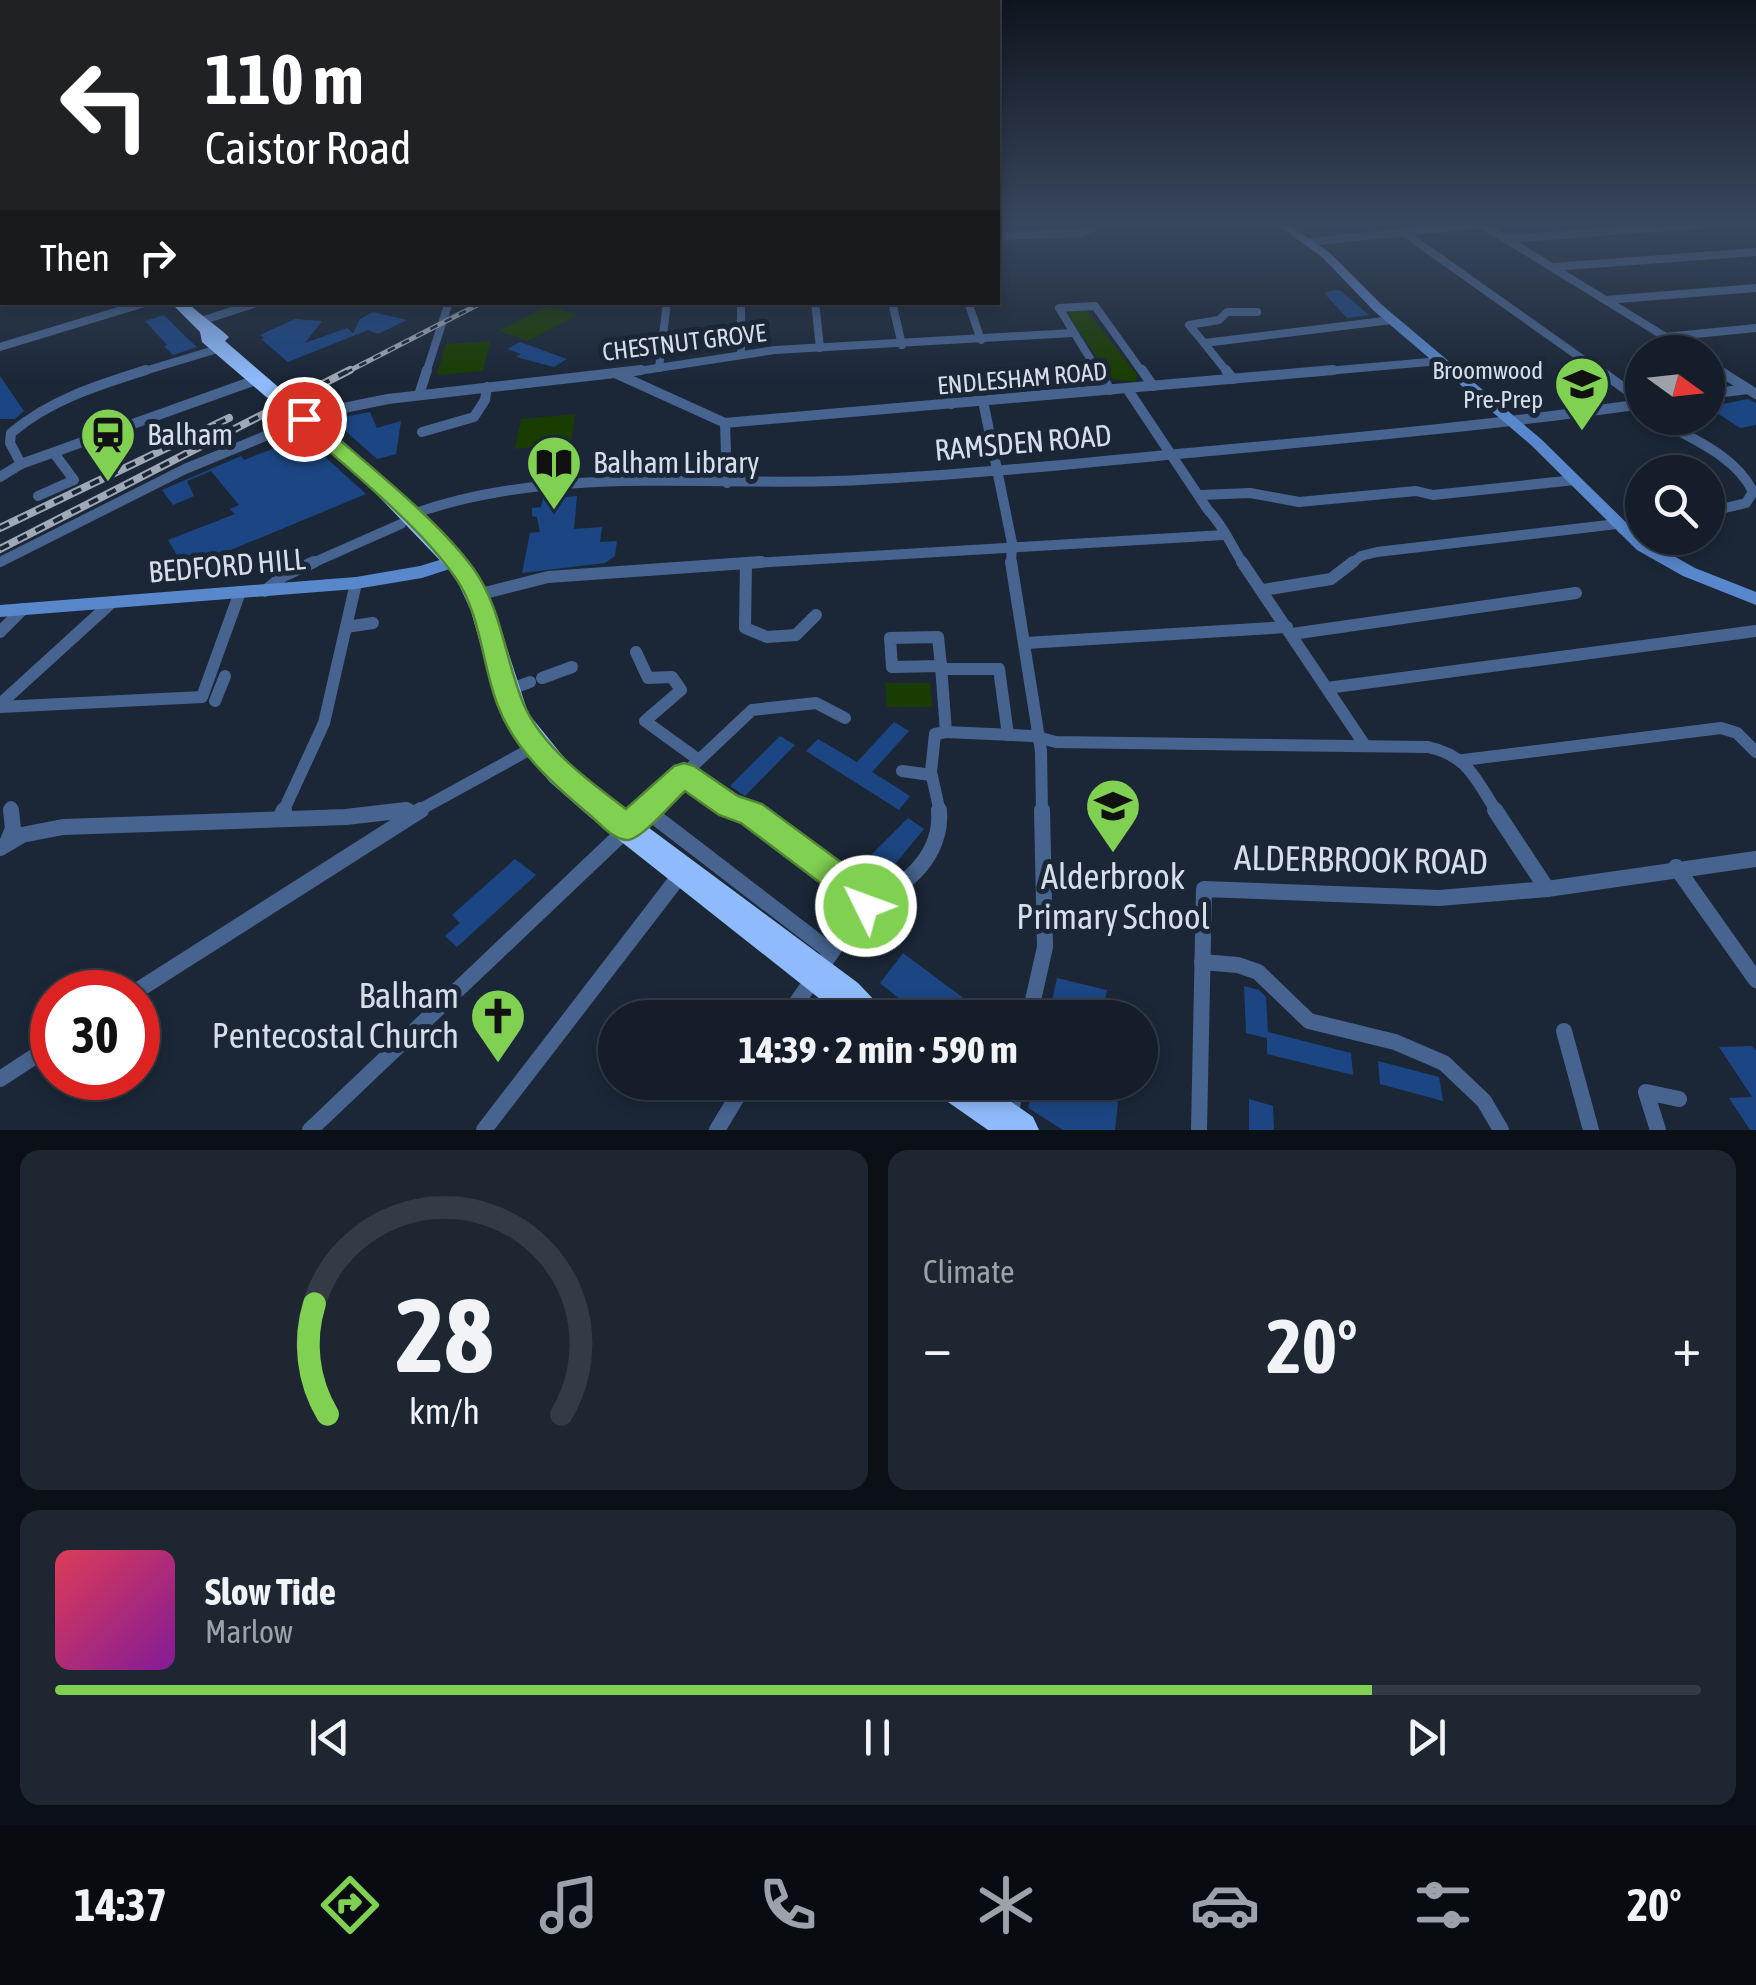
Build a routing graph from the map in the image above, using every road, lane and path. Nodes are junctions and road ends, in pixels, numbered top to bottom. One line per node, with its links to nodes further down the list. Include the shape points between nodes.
1 (1345, 276): 16 (main road)
2 (1462, 276): 40 (street)
3 (1565, 276): 5 (street)
4 (1756, 288): 5 (street)
5 (1605, 300): 20 (street)
6 (138, 305): 24 (street)
7 (181, 305): 18 (highway)
8 (254, 305): 18 (street)
9 (448, 305): 42 (street)
10 (667, 305): 29 (street)
11 (742, 305): 27 (street)
12 (816, 305): 26 (street)
13 (893, 305): 25 (street)
14 (969, 305): 22 (street)
15 (1257, 312): 23 (street, via 1227,312 1219,320 1188,324)
16 (1392, 320): 23 (street); 28 (main road)
17 (1756, 328): 21 (street)
18 (213, 331): 33 (highway); 47 (street)
19 (1072, 333): 22 (street, CHESTNUT GROVE); 35 (street, via 1058,309 1094,305); 37 (street)
20 (1661, 335)
21 (1684, 335)
22 (981, 340): 25 (street, CHESTNUT GROVE)
23 (1204, 343): 32 (street)
24 (0, 346)
25 (902, 346): 26 (street, CHESTNUT GROVE)
26 (820, 348): 27 (street, CHESTNUT GROVE)
27 (740, 354): 29 (street, CHESTNUT GROVE)
28 (1440, 361): 32 (street, ENDLESHAM ROAD); 48 (main road)
29 (659, 368): 30 (street, CHESTNUT GROVE)
30 (618, 374): 36 (street, CHESTNUT GROVE); 50 (street, ENDLESHAM ROAD)
31 (1725, 374): 39 (street)
32 (1233, 379): 35 (street, ENDLESHAM ROAD)
33 (256, 380): 46 (highway); 53 (street)
34 (946, 385): 44 (street)
35 (1153, 386): 38 (street, ENDLESHAM ROAD)
36 (488, 387): 42 (street, CHESTNUT GROVE); 51 (street, via 486,405 474,420)
37 (1110, 390): 38 (street, ENDLESHAM ROAD); 43 (street, ENDLESHAM ROAD)
38 (1128, 390): 54 (street)
39 (1752, 391): 41 (street)
40 (1625, 393)
41 (1725, 393)
42 (419, 395): 46 (street, CHESTNUT GROVE)
43 (983, 401): 44 (street, ENDLESHAM ROAD); 58 (street)
44 (951, 404): 50 (street, ENDLESHAM ROAD)
45 (1625, 407): 48 (street, RAMSDEN ROAD)
46 (304, 419): 65 (highway); 71 (street, CHESTNUT GROVE, via 160,481)
47 (21, 422): 49 (street); 57 (street, via 10,443)
48 (1512, 422): 54 (street, RAMSDEN ROAD); 60 (main road)
49 (0, 423)
50 (725, 423): 61 (street)
51 (422, 432)
52 (1683, 435): 55 (street)
53 (54, 453): 57 (street); 63 (street, via 74,480)
54 (1172, 454): 58 (street, RAMSDEN ROAD); 62 (street)
55 (1715, 455)
56 (1725, 461): 64 (street, via 1753,492 1746,503)
57 (21, 464): 59 (street)
58 (995, 471): 61 (street, RAMSDEN ROAD); 69 (street)
59 (0, 477)
60 (1575, 480): 62 (street, via 1300,502 1250,493); 66 (main road)
61 (728, 483): 65 (street, RAMSDEN ROAD, via 532,488 446,502)
62 (1200, 495): 68 (street)
63 (38, 496)
64 (1725, 508)
65 (405, 520): 70 (highway); 75 (street, RAMSDEN ROAD, via 282,576)
66 (1620, 526): 67 (street); 74 (street, via 1377,552 1331,579); 79 (main road, via 1667,561)
67 (1625, 526)
68 (1224, 534): 69 (street); 74 (street)
69 (1012, 547): 72 (street); 89 (street)
70 (456, 561): 73 (main road, BEDFORD HILL); 78 (highway)
71 (0, 562)
72 (746, 563): 78 (street, via 548,577); 83 (street, via 745,628 796,635)
73 (356, 582): 75 (main road, BEDFORD HILL); 85 (street)
74 (1263, 590): 86 (street)
75 (265, 591): 76 (main road, BEDFORD HILL)
76 (240, 592): 80 (main road, BEDFORD HILL); 94 (street, via 217,689 196,698)
77 (1576, 593): 86 (street)
78 (477, 595): 92 (highway)
79 (1756, 599)
80 (111, 603): 81 (main road, BEDFORD HILL); 94 (street)
81 (22, 609): 82 (main road, BEDFORD HILL); 88 (street)
82 (0, 610)
83 (816, 615)
84 (373, 623): 85 (street)
85 (346, 627): 110 (street, via 324,722)
86 (1289, 630): 89 (street); 93 (street)
87 (1756, 630): 93 (street)
88 (0, 632)
89 (1026, 643): 98 (street)
90 (636, 652): 102 (street, via 648,678 672,677 681,690 645,720)
91 (572, 667): 92 (street)
92 (526, 684): 100 (highway, via 518,719)
93 (1327, 688): 99 (street)
94 (0, 705)
95 (845, 718): 102 (street, via 816,704 752,710)
96 (946, 732): 97 (street); 97 (street, via 941,667 999,669); 106 (street, via 935,734)
97 (1008, 735): 98 (street)
98 (1041, 739): 99 (street); 125 (street, via 1045,947)
99 (1364, 744): 103 (street, via 1428,747)
100 (536, 746): 108 (street); 111 (highway, via 576,786)
101 (1756, 752): 103 (street, via 1721,728)
102 (699, 760): 105 (street)
103 (1463, 760): 117 (street)
104 (902, 771): 106 (street)
105 (684, 774): 111 (street); 118 (street, via 729,806 751,813)
106 (930, 775): 118 (street, via 943,817 932,852 901,889)
107 (11, 807): 113 (street, via 13,829)
108 (412, 814): 109 (street); 112 (street)
109 (376, 815): 110 (street); 112 (street)
110 (280, 818): 113 (street, via 63,827)
111 (636, 819): 116 (highway); 119 (street); 134 (street)
112 (382, 834): 121 (street)
113 (4, 845)
114 (1756, 859): 115 (street, ALDERBROOK ROAD)
115 (1676, 868): 117 (street, ALDERBROOK ROAD); 122 (street)
116 (683, 870): 119 (highway); 135 (street)
117 (1547, 889): 120 (street, ALDERBROOK ROAD, via 1439,898 1204,889)
118 (865, 898): 119 (street, via 866,906)
119 (823, 961): 123 (street); 124 (highway)
120 (1202, 962): 137 (street, ALDERBROOK ROAD); 138 (street, via 1259,972 1308,1021 1446,1060)
121 (160, 976)
122 (1756, 980)
123 (798, 1000)
124 (854, 1000)
125 (1033, 1000)
126 (1564, 1031): 139 (street)
127 (30, 1060): 128 (street)
128 (0, 1079)
129 (1679, 1099): 140 (street, via 1646,1092)
130 (735, 1100): 136 (street)
131 (977, 1100): 133 (highway)
132 (1016, 1100): 133 (street)
133 (1015, 1126)
134 (310, 1130)
135 (484, 1130)
136 (717, 1130)
137 (1199, 1130)
138 (1501, 1130)
139 (1591, 1130)
140 (1658, 1130)

